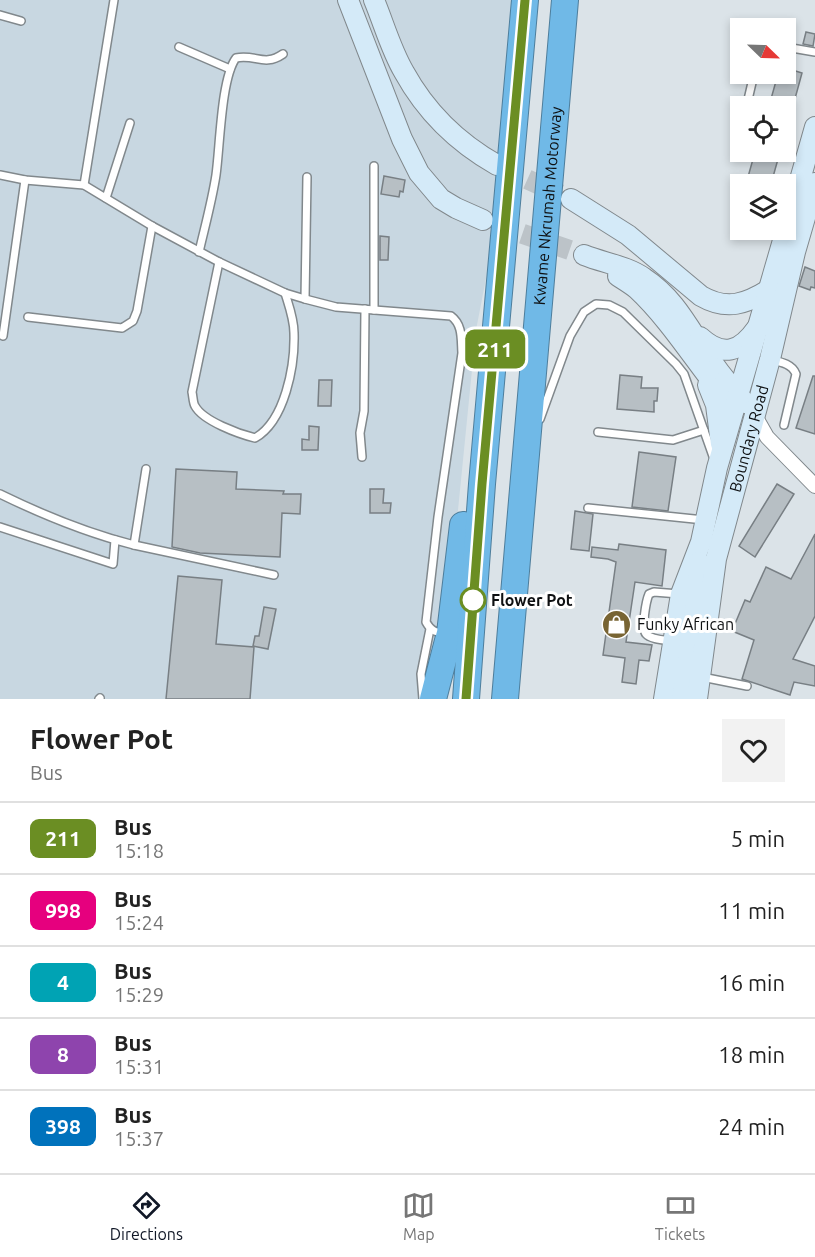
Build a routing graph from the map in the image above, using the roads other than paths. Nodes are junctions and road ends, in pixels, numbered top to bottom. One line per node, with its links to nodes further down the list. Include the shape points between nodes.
1 (114, 0): 21 (lane)
2 (348, 0): 25 (main road, via 419,173 441,199)
3 (374, 0): 15 (main road, via 403,72 419,95 460,142)
4 (525, 0): 28 (highway)
5 (565, 0): 50 (highway, Kwame Nkrumah Motorway)
6 (0, 15): 7 (lane)
7 (21, 21)
8 (179, 47): 12 (lane)
9 (796, 48): 10 (lane)
10 (815, 52)
11 (283, 54): 12 (lane, via 263,61 243,56 236,58)
12 (230, 69): 29 (lane, via 216,176)
13 (130, 123): 23 (lane)
14 (815, 127): 22 (main road, Boundary Road)
15 (497, 165)
16 (374, 166): 37 (lane)
17 (0, 175): 19 (lane)
18 (307, 177): 35 (lane)
19 (25, 180): 21 (lane); 41 (lane)
20 (815, 183): 42 (main road, Boundary Road)
21 (84, 185): 23 (lane)
22 (796, 194)
23 (106, 198): 26 (lane)
24 (571, 199): 33 (main road, via 628,235 713,303 740,303)
25 (483, 220)
26 (152, 226): 29 (lane); 38 (lane, via 133,321 122,328)
27 (783, 240): 33 (main road, Boundary Road)
28 (503, 246): 63 (highway, via 484,319 470,468); 70 (highway)
29 (200, 252): 31 (lane)
30 (584, 255): 32 (main road)
31 (219, 262): 34 (lane); 34 (lane, via 192,392 194,406 202,415 255,438 265,432 287,388 294,334)
32 (605, 263): 40 (main road, via 643,277 663,292); 43 (main road, via 659,312)
33 (770, 289): 39 (main road, Boundary Road)
34 (285, 293): 35 (lane)
35 (305, 299): 36 (lane)
36 (365, 309): 37 (lane); 49 (lane)
37 (374, 310): 63 (lane, via 451,316 460,327 462,353 426,622)
38 (28, 316)
39 (760, 324): 40 (main road, via 745,342 729,351 706,342); 44 (main road, Boundary Road)
40 (692, 328): 44 (main road)
41 (3, 336)
42 (770, 359): 45 (lane, via 784,363 795,374); 46 (main road, Boundary Road)
43 (702, 372): 44 (main road); 51 (main road, via 716,405)
44 (736, 402): 46 (main road); 51 (main road, Boundary Road)
45 (784, 425)
46 (757, 427): 53 (street); 65 (main road, Boundary Road, via 716,560)
47 (704, 430): 48 (lane, via 673,440); 50 (lane, via 684,374 676,364 623,312 596,304 584,312 570,336); 51 (lane)
48 (598, 432)
49 (362, 457)
50 (526, 458): 71 (highway, Kwame Nkrumah Motorway)
51 (720, 460): 56 (main road, Boundary Road)
52 (146, 469): 60 (lane)
53 (814, 484)
54 (0, 494): 58 (lane, via 41,514)
55 (588, 508): 56 (lane)
56 (704, 520): 59 (main road, Boundary Road)
57 (0, 527): 58 (lane, via 113,564)
58 (115, 540): 60 (lane)
59 (700, 542): 62 (main road, Boundary Road); 67 (main road, via 698,592)
60 (134, 545): 61 (lane)
61 (274, 575)
62 (681, 594): 64 (main road, Boundary Road); 64 (lane, via 654,592 647,600 645,633)
63 (440, 631): 68 (lane, via 421,674); 69 (highway)
64 (673, 642): 67 (main road, Boundary Road)
65 (700, 676): 66 (lane); 67 (main road, Boundary Road)
66 (747, 686)
67 (682, 698)
68 (423, 699)
69 (433, 699)
70 (466, 699)
71 (505, 699)

